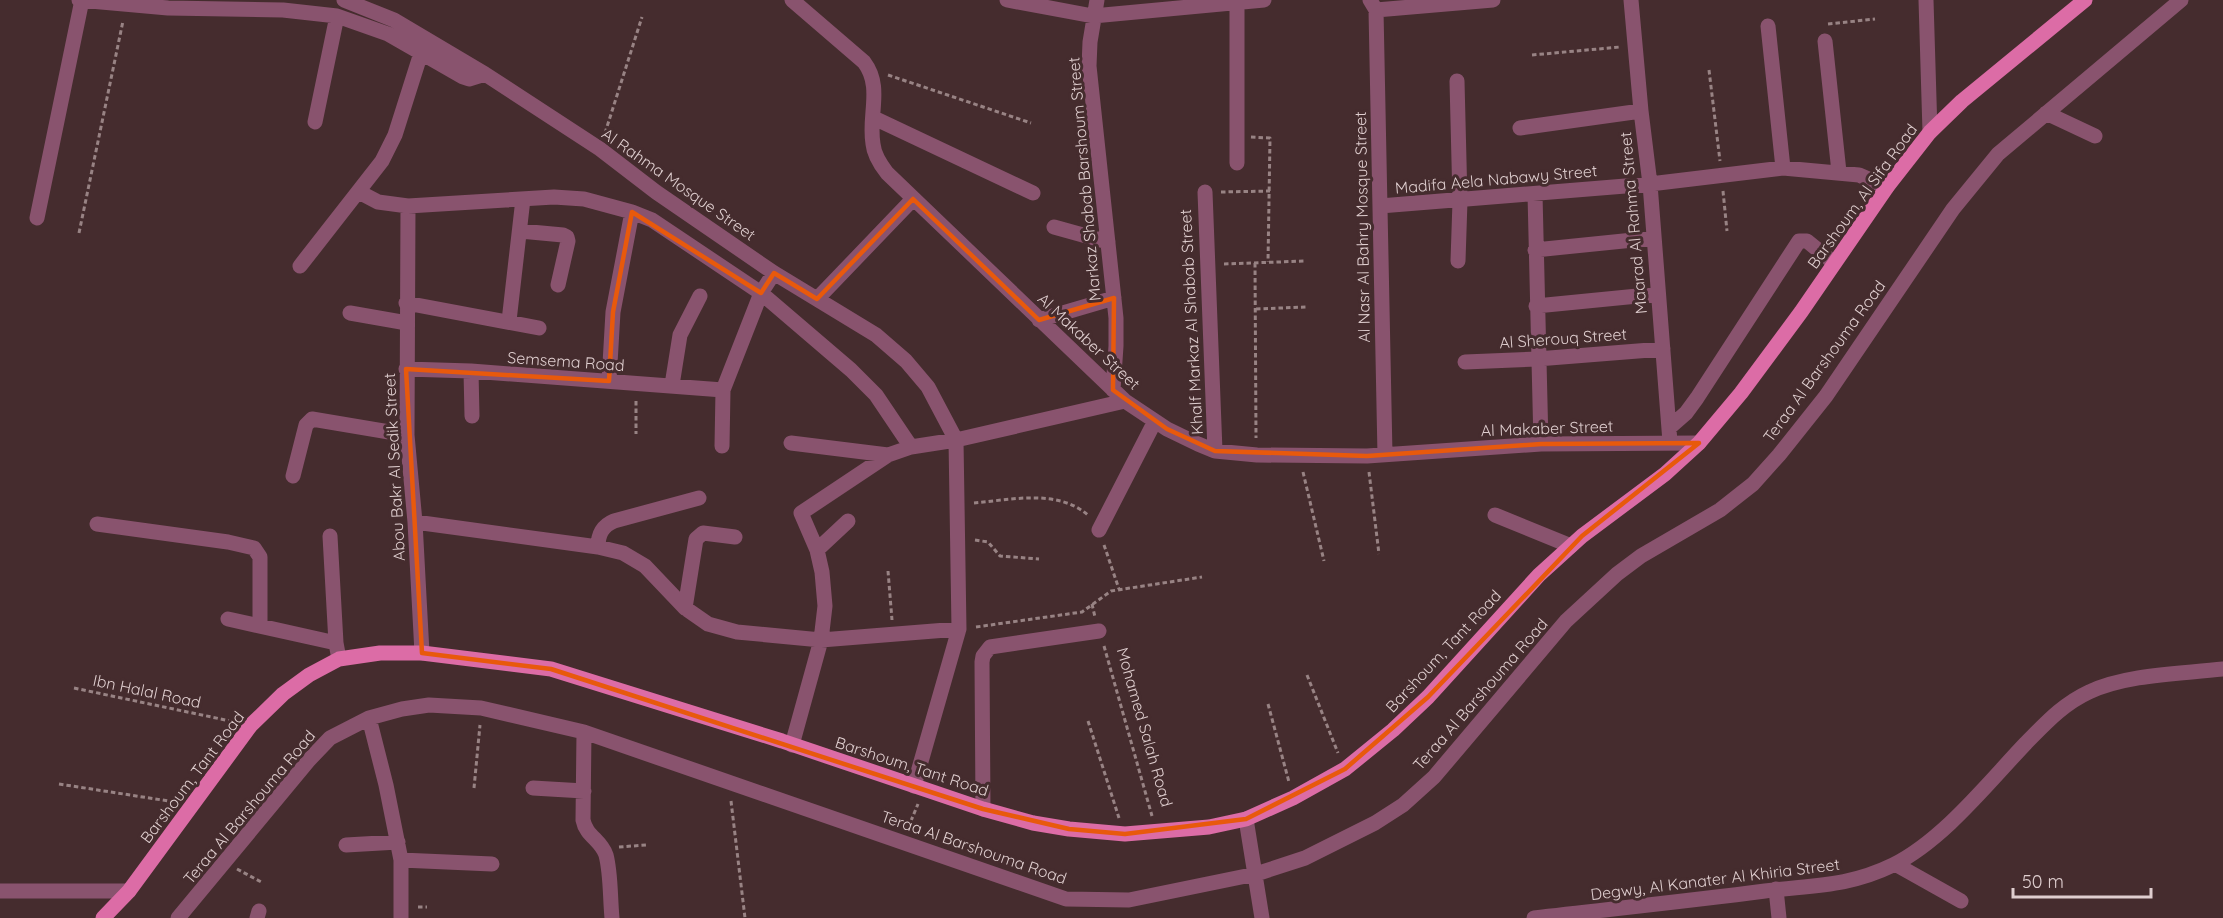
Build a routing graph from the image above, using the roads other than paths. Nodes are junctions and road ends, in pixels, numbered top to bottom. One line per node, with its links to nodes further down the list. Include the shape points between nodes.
1 (81, 0): 14 (street, via 168,8); 46 (street)
2 (345, 0): 19 (street, Al Rahma Mosque Street)
3 (792, 0): 26 (street, Al Makaber Street, via 870,69 875,92)
4 (1007, 0): 17 (street)
5 (1096, 0): 17 (street, Markaz Shabab Barshoum Street)
6 (1264, 0): 12 (street)
7 (1493, 0): 13 (street)
8 (1630, 0): 24 (street, Maarad Al Rahma Street)
9 (1926, 0): 29 (street)
10 (2085, 0): 29 (main road, Barshoum, Al Sifa Road)
11 (2181, 0): 25 (street, Teraa Al Barshouma Road)
12 (1237, 3): 17 (street); 31 (street)
13 (1407, 4): 15 (street)
14 (284, 5): 16 (street)
15 (1373, 5): 44 (street, Al Nasr Al Bahry Mosque Street)
16 (337, 16): 19 (street); 27 (street)
17 (1093, 16): 50 (street, Markaz Shabab Barshoum Street, via 1089,66)
18 (1767, 26): 32 (street)
19 (391, 27): 21 (street); 22 (street, Al Rahma Mosque Street)
20 (1826, 41): 33 (street)
21 (421, 53): 22 (street, via 469,79); 36 (street, via 395,135)
22 (485, 74): 55 (street, Al Rahma Mosque Street, via 600,149)
23 (1456, 81): 42 (street)
24 (1641, 111): 28 (street); 34 (street, Maarad Al Rahma Street)
25 (2046, 113): 30 (street); 127 (street, Teraa Al Barshouma Road, via 1998,154 1973,183 1826,396 1753,484 1720,510 1617,574 1566,621 1434,777 1402,805 1305,858)
26 (874, 118): 38 (street); 41 (street, Al Makaber Street, via 873,145 878,160)
27 (315, 122)
28 (1520, 128)
29 (1930, 132): 35 (main road, Barshoum, Al Sifa Road)
30 (2095, 136)
31 (1237, 163)
32 (1784, 168): 33 (street, Madifa Aela Nabawy Street); 34 (street, Madifa Aela Nabawy Street)
33 (1839, 172): 35 (street, Madifa Aela Nabawy Street, via 1859,175)
34 (1650, 184): 39 (street, Madifa Aela Nabawy Street); 49 (street, Maarad Al Rahma Street)
35 (1887, 187): 53 (main road, Barshoum, Al Sifa Road)
36 (359, 192): 43 (street, via 378,202); 54 (street)
37 (1205, 192): 89 (street, Khalf Markaz Al Shabab Street)
38 (1033, 193)
39 (1535, 194): 42 (street, Madifa Aela Nabawy Street); 51 (street)
40 (523, 199): 43 (street); 45 (street, via 584,199); 48 (street)
41 (913, 199): 61 (street); 65 (street, Al Makaber Street)
42 (1460, 201): 44 (street, Madifa Aela Nabawy Street); 52 (street)
43 (408, 206): 62 (street, Abou Bakr Al Sedik Street)
44 (1380, 206): 91 (street, Al Nasr Al Bahry Mosque Street)
45 (632, 212): 57 (street, via 652,220); 74 (street, via 613,312)
46 (36, 218)
47 (1054, 227): 50 (street)
48 (520, 231): 56 (street, via 567,237); 66 (street)
49 (1653, 238): 51 (street); 58 (street, Maarad Al Rahma Street)
50 (1108, 242): 60 (street, Markaz Shabab Barshoum Street)
51 (1535, 250): 63 (street)
52 (1458, 261)
53 (1834, 262): 82 (street, via 1805,240 1798,241 1704,389); 85 (main road, Barshoum, Al Sifa Road, via 1741,393)
54 (300, 266)
55 (774, 273): 57 (street); 61 (street, Al Rahma Mosque Street)
56 (558, 285)
57 (761, 293): 76 (street); 88 (street, via 876,395)
58 (1658, 294): 63 (street); 69 (street, Maarad Al Rahma Street)
59 (700, 296): 75 (street, via 680,335)
60 (1114, 298): 65 (street); 77 (street, Markaz Shabab Barshoum Street)
61 (817, 299): 83 (street, Al Rahma Mosque Street, via 876,335 906,361 928,387)
62 (406, 303): 66 (street); 67 (street, Abou Bakr Al Sedik Street)
63 (1536, 306): 70 (street)
64 (350, 313): 67 (street)
65 (1039, 320): 77 (street, Al Makaber Street)
66 (509, 321): 68 (street)
67 (407, 323): 72 (street, Abou Bakr Al Sedik Street)
68 (539, 328)
69 (1663, 349): 70 (street, Al Sherouq Street); 82 (street, Maarad Al Rahma Street)
70 (1537, 359): 71 (street, Al Sherouq Street); 86 (street)
71 (1465, 362)
72 (406, 369): 73 (street, Semsema Road); 81 (street, Abou Bakr Al Sedik Street)
73 (471, 371): 74 (street, Semsema Road); 79 (street)
74 (609, 381): 75 (street, Semsema Road)
75 (672, 385): 76 (street, Semsema Road)
76 (723, 390): 87 (street)
77 (1113, 390): 78 (street, Al Makaber Street)
78 (1125, 401): 80 (street, Al Makaber Street); 83 (street)
79 (472, 416)
80 (1155, 421): 89 (street, Al Makaber Street); 98 (street)
81 (407, 435): 92 (street, via 312,419 306,425); 96 (street, Abou Bakr Al Sedik Street)
82 (1670, 435): 85 (street, Al Makaber Street); 86 (street, Al Makaber Street)
83 (956, 440): 88 (street); 107 (street)
84 (791, 443): 90 (street)
85 (1699, 443): 101 (main road, Barshoum, Tant Road)
86 (1541, 444): 91 (street, Al Makaber Street)
87 (723, 446)
88 (911, 447): 90 (street)
89 (1215, 451): 91 (street, Al Makaber Street, via 1300,457)
90 (888, 454): 103 (street, via 800,514)
91 (1384, 455)
92 (293, 476)
93 (699, 498): 102 (street, via 614,521 600,534)
94 (1495, 515): 101 (street)
95 (848, 521): 103 (street)
96 (415, 522): 102 (street); 111 (street, Abou Bakr Al Sedik Street)
97 (97, 524): 106 (street, via 254,548 260,557)
98 (1099, 530)
99 (330, 536): 110 (street)
100 (735, 537): 104 (street, via 703,533 696,538)
101 (1571, 546): 121 (main road, Barshoum, Tant Road, via 1393,730 1345,769)
102 (598, 547): 104 (street, via 623,553 645,566)
103 (817, 550): 109 (street, via 824,589)
104 (685, 608): 109 (street, via 708,624 737,632)
105 (228, 619): 106 (street)
106 (260, 626): 110 (street)
107 (959, 629): 109 (street); 118 (street)
108 (1099, 631): 120 (street, Mohamed Salah Road, via 990,647 986,651 982,662)
109 (821, 640): 116 (street)
110 (336, 643): 112 (street)
111 (422, 653): 112 (main road, Barshoum, Tant Road, via 380,653); 116 (main road, Barshoum, Tant Road, via 552,669)
112 (339, 659): 130 (main road, Barshoum, Tant Road, via 283,694 251,725)
113 (2223, 669): 126 (street, Degwy, Al Kanater Al Khiria Street, via 2127,680 2073,700 2043,724 1933,839)
114 (369, 718): 115 (street, Teraa Al Barshouma Road, via 429,705 481,708); 122 (street); 132 (street, Teraa Al Barshouma Road, via 330,738 309,760)
115 (584, 732): 119 (street); 127 (street, Teraa Al Barshouma Road, via 1066,899 1129,900)
116 (792, 745): 118 (main road, Barshoum, Tant Road)
117 (533, 788): 119 (street)
118 (919, 788): 120 (main road, Barshoum, Tant Road)
119 (584, 791): 135 (street, via 584,826 606,857)
120 (983, 809): 121 (main road, Barshoum, Tant Road, via 1069,830 1125,834 1209,827)
121 (1246, 819): 127 (street)
122 (398, 842): 123 (street); 124 (street)
123 (346, 845)
124 (401, 860): 125 (street); 134 (street)
125 (492, 864)
126 (1895, 864): 128 (street, Degwy, Al Kanater Al Khiria Street, via 1830,886); 131 (street)
127 (1256, 874): 136 (street)
128 (1776, 889): 137 (street, Degwy, Al Kanater Al Khiria Street); 138 (street)
129 (0, 891): 130 (street)
130 (129, 891): 133 (main road, Barshoum, Tant Road)
131 (1961, 901)
132 (186, 916)
133 (102, 918)
134 (401, 918)
135 (612, 918)
136 (1262, 918)
137 (1534, 918)
138 (1779, 918)

